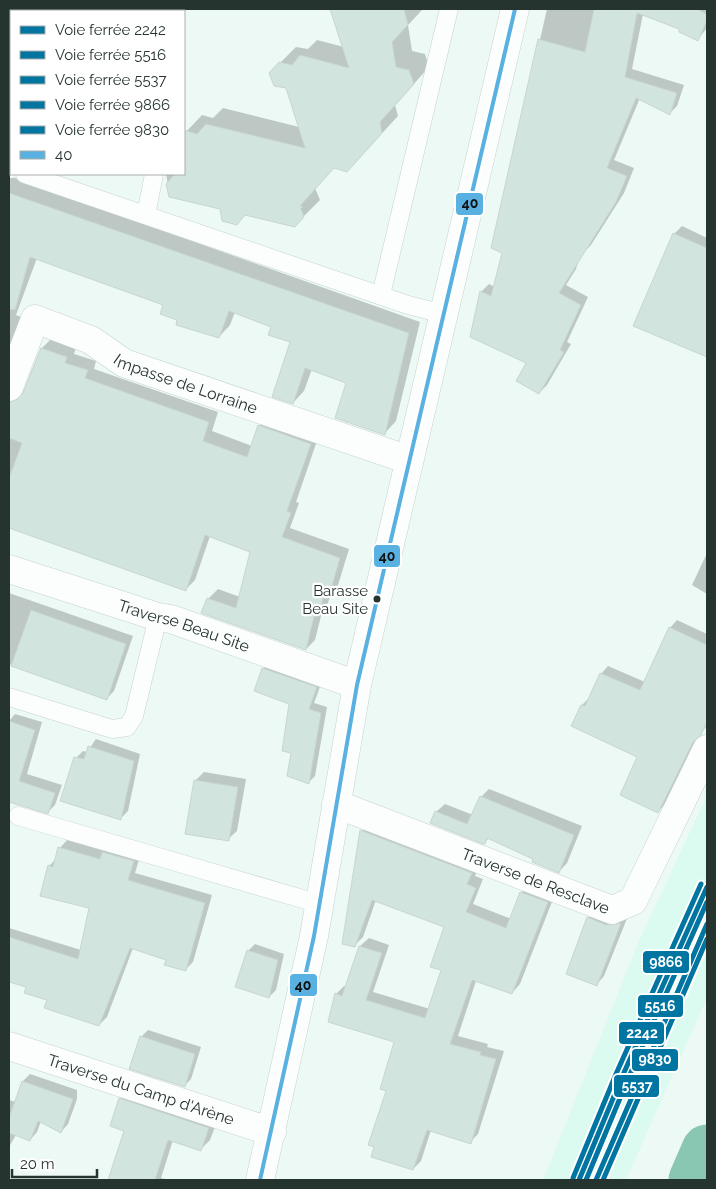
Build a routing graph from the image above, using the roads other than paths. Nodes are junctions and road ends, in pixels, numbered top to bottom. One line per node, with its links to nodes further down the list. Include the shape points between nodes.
1 (449, 9): 6 (lane)
2 (515, 9): 7 (street)
3 (28, 175): 5 (lane)
4 (154, 175): 5 (lane)
5 (146, 215): 6 (lane)
6 (381, 295): 7 (lane)
7 (444, 314): 9 (street)
8 (9, 387): 9 (street, Impasse de Lorraine, via 35,319 91,340 124,363)
9 (409, 460): 12 (street)
10 (9, 569): 11 (street, Traverse Beau Site)
11 (158, 617): 12 (street, Traverse Beau Site); 13 (lane, via 134,716 126,727 112,729)
12 (357, 685): 15 (street)
13 (9, 697)
14 (707, 749): 15 (street, Traverse de Resclave, via 633,901 612,910)
15 (336, 804): 17 (street)
16 (18, 816): 17 (lane)
17 (320, 904): 19 (street)
18 (9, 1046): 19 (street, Traverse du Camp d'Arène)
19 (272, 1132): 20 (street)
20 (260, 1180)

